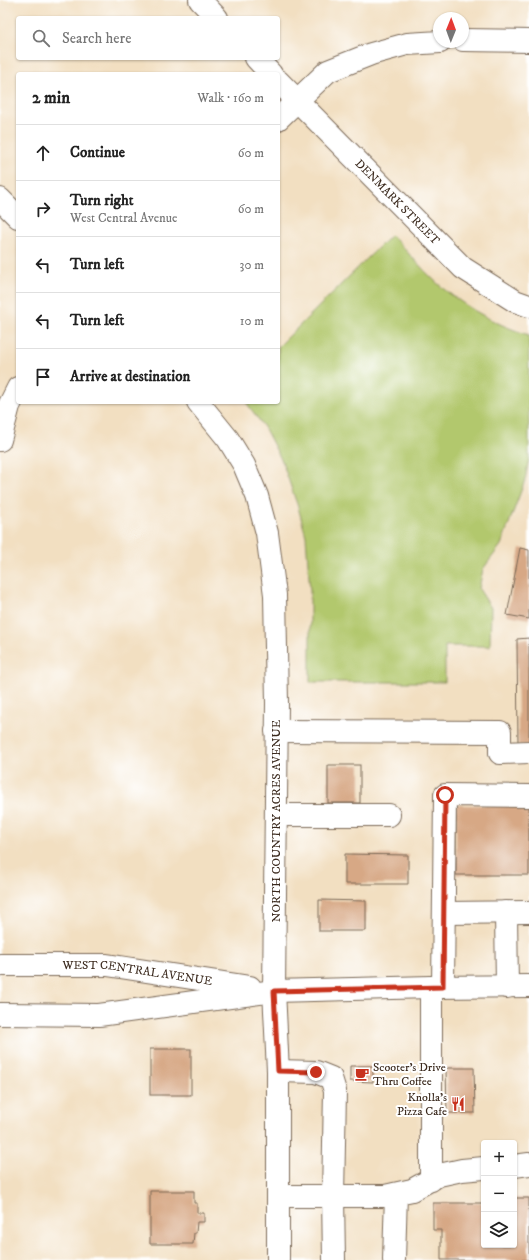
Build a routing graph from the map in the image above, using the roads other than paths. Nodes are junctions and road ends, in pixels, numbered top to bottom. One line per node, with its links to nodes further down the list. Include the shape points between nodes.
1 (200, 0): 2 (street)
2 (215, 16)
3 (469, 40): 4 (street)
4 (529, 41)
5 (433, 42): 9 (street, via 407,44 371,54 328,71)
6 (258, 60): 7 (street)
7 (270, 72)
8 (280, 83): 9 (street, DENMARK STREET)
9 (297, 100): 10 (street); 13 (street, DENMARK STREET, via 463,268 515,301)
10 (280, 117)
11 (0, 198): 12 (street)
12 (16, 215)
13 (529, 306)
14 (16, 392): 16 (street, via 9,406)
15 (200, 404): 17 (street, NORTH COUNTRY ACRES AVENUE, via 228,439 244,465 257,496 267,533 275,595)
16 (0, 440)
17 (276, 731): 18 (street, via 500,732 500,753); 20 (street, NORTH COUNTRY ACRES AVENUE)
18 (529, 752)
19 (529, 796): 22 (street, via 445,795)
20 (276, 815): 21 (street); 29 (street, NORTH COUNTRY ACRES AVENUE)
21 (389, 815)
22 (444, 912): 23 (street); 27 (street)
23 (506, 912): 24 (street); 28 (street)
24 (529, 912)
25 (0, 965): 29 (street, WEST CENTRAL AVENUE, via 107,965)
26 (529, 986): 28 (street, WEST CENTRAL AVENUE)
27 (437, 987): 28 (street, WEST CENTRAL AVENUE); 29 (street, WEST CENTRAL AVENUE); 35 (street)
28 (507, 987)
29 (274, 991): 30 (street, WEST CENTRAL AVENUE, via 99,1015); 31 (street, NORTH COUNTRY ACRES AVENUE)
30 (0, 1014)
31 (278, 1071): 37 (street, NORTH COUNTRY ACRES AVENUE); 38 (street, via 316,1072 331,1078 335,1091)
32 (529, 1164): 33 (street)
33 (517, 1166)
34 (481, 1168): 35 (street, via 439,1175)
35 (431, 1180): 36 (street, via 412,1190)
36 (396, 1194): 38 (street); 41 (street)
37 (278, 1196): 38 (street); 39 (street, NORTH COUNTRY ACRES AVENUE)
38 (333, 1196): 40 (street)
39 (278, 1260)
40 (334, 1260)
41 (394, 1260)

